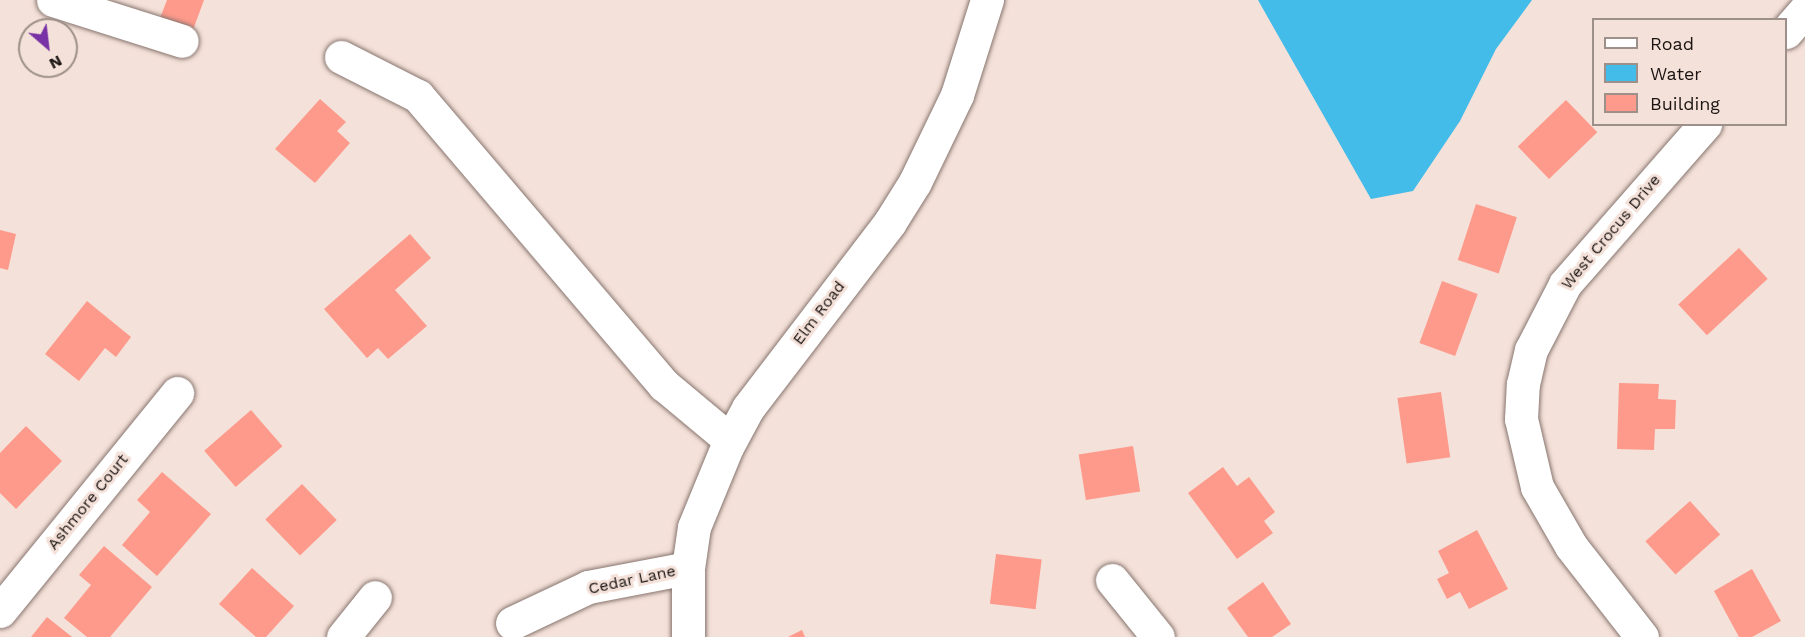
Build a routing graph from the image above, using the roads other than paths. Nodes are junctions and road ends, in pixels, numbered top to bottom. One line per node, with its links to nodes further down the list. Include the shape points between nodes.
1 (53, 0): 5 (street)
2 (987, 0): 9 (street, Elm Road, via 957,95 915,182 890,222 748,408)
3 (1805, 10): 4 (street)
4 (1787, 30)
5 (182, 41)
6 (341, 57): 9 (street, via 418,96 664,385)
7 (1703, 126): 18 (street, West Crocus Drive, via 1565,284 1531,350 1523,384 1521,419 1537,487 1571,546)
8 (177, 393): 13 (street, Ashmore Court)
9 (730, 440): 10 (street, Elm Road, via 694,527)
10 (688, 568): 14 (street, Cedar Lane, via 588,587); 16 (street, Elm Road)
11 (1112, 580): 17 (street)
12 (375, 597): 15 (street)
13 (0, 611)
14 (512, 622)
15 (343, 637)
16 (688, 637)
17 (1158, 637)
18 (1642, 637)

